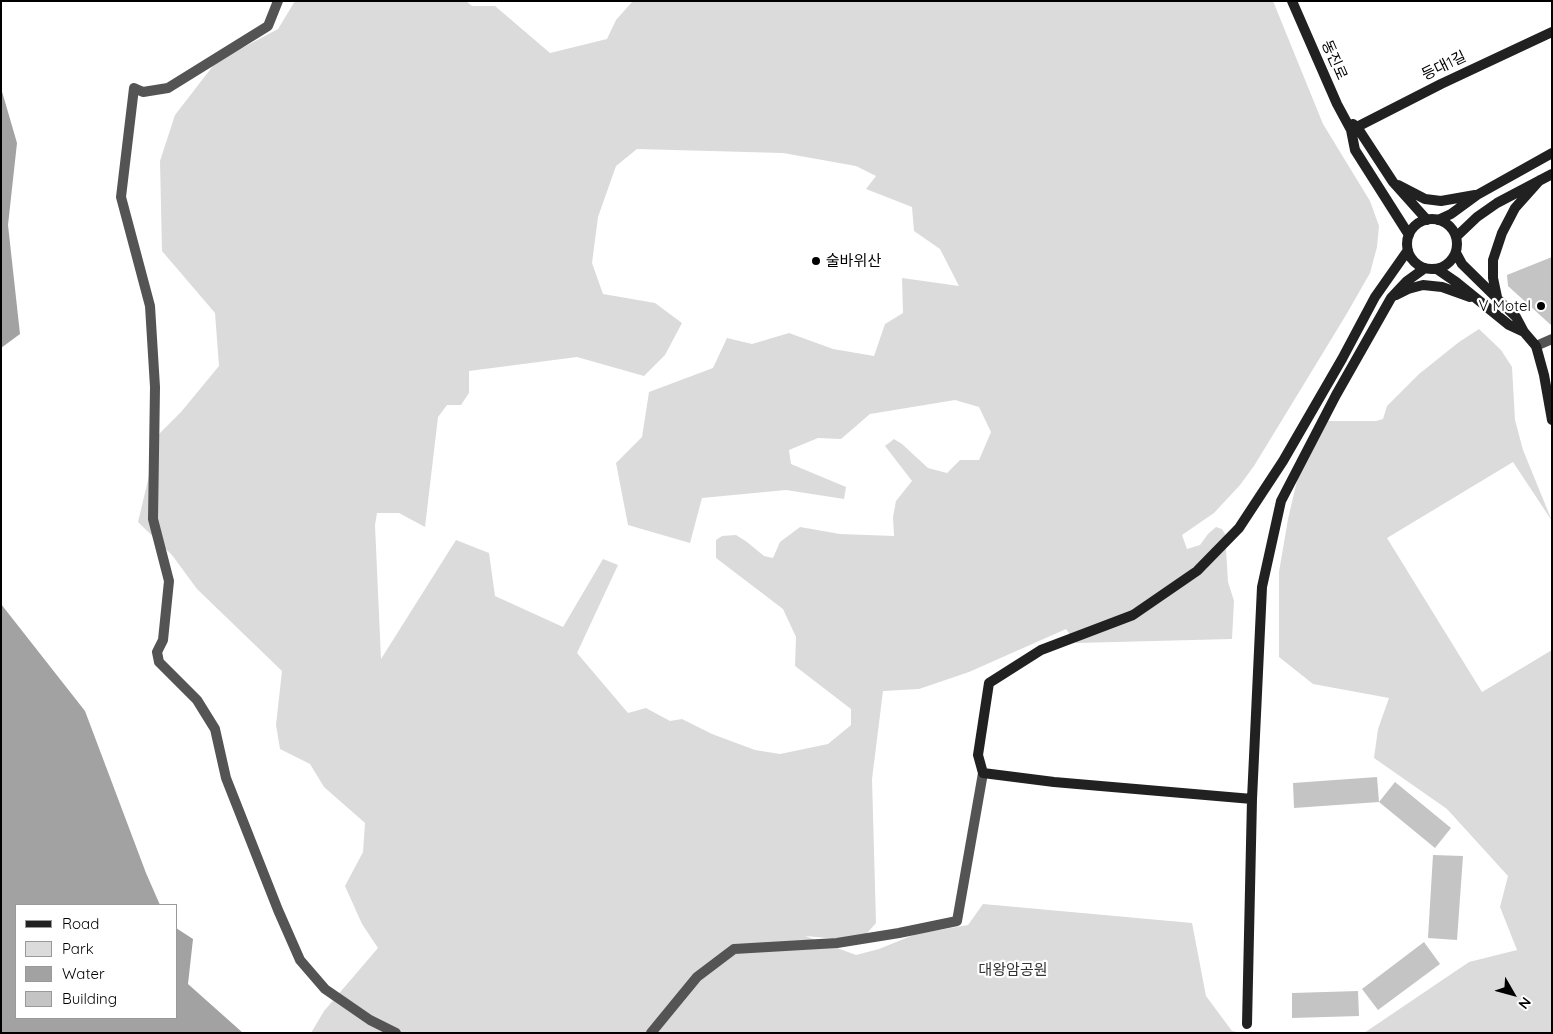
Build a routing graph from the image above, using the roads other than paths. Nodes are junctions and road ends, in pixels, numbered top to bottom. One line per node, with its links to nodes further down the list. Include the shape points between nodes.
1 (278, 1): 28 (street, via 268,26 168,88 143,92 134,88 121,197 150,306 155,387 153,518 169,581 163,640 157,652 159,662 197,700 215,729 226,778 300,960 326,989 370,1020)
2 (1292, 1): 4 (street, 동진로, via 1344,116)
3 (1552, 32): 4 (street, 등대1길)
4 (1354, 128): 8 (street); 12 (street, via 1355,150)
5 (1552, 153): 9 (street)
6 (1552, 174): 7 (street)
7 (1540, 180): 13 (street, via 1476,217); 19 (street, via 1515,208 1502,233 1493,260)
8 (1393, 182): 9 (street, via 1425,199 1440,201); 10 (street)
9 (1476, 195): 11 (street)
10 (1427, 220): 11 (street); 12 (street, via 1416,226)
11 (1438, 220): 13 (street, via 1448,225)
12 (1409, 236): 14 (street)
13 (1456, 238): 15 (street)
14 (1408, 250): 16 (street, via 1413,260); 25 (street, via 1375,297 1293,444 1239,528 1196,571 1133,615 1041,650 989,683 978,755)
15 (1456, 253): 17 (street, via 1446,265); 19 (street, via 1462,264)
16 (1426, 268): 17 (street); 18 (street, via 1407,280)
17 (1437, 269): 20 (street)
18 (1391, 298): 20 (street, via 1423,286 1442,287); 26 (street, via 1281,501 1262,587)
19 (1497, 298): 21 (street, via 1516,316)
20 (1481, 302): 21 (street, via 1509,325)
21 (1524, 332): 23 (street)
22 (1552, 339): 23 (street)
23 (1536, 346): 24 (street)
24 (1552, 420)
25 (983, 773): 26 (street); 29 (street, via 957,921 837,943 734,949 697,977)
26 (1252, 799): 27 (street)
27 (1247, 1024)
28 (396, 1033)
29 (651, 1033)

